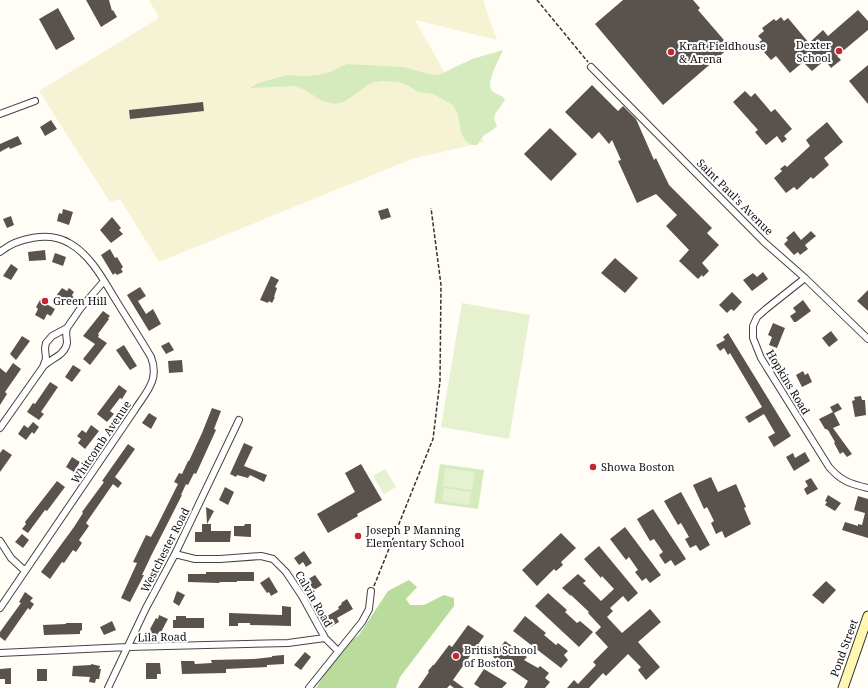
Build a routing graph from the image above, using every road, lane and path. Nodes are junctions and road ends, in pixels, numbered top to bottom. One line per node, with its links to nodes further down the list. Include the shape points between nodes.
1 (537, 0): 2 (path)
2 (591, 67): 7 (street, Saint Paul's Avenue, via 758,236)
3 (35, 101): 4 (street)
4 (0, 114)
5 (431, 208): 18 (path, via 441,285 440,382 433,439)
6 (0, 252): 8 (street, Whitcomb Avenue, via 18,242 45,237 58,238 69,242 87,257)
7 (805, 278): 10 (street, Saint Paul's Avenue); 14 (street, Hopkins Road, via 757,317 752,326 753,338 761,358 829,467 838,477)
8 (104, 281): 9 (street); 17 (street, Whitcomb Avenue, via 151,357 155,366 152,384)
9 (67, 328): 11 (street, via 65,349); 11 (street, via 52,336 46,343)
10 (868, 339)
11 (43, 367): 13 (street)
12 (239, 420): 16 (street, Westchester Road)
13 (0, 428)
14 (868, 488)
15 (0, 541): 17 (street, via 11,558)
16 (175, 554): 21 (street, Calvin Road, via 195,559 261,556 273,559 302,596); 22 (street, Westchester Road)
17 (25, 571): 19 (street, Whitcomb Avenue)
18 (372, 591): 23 (street, via 367,614)
19 (0, 608)
20 (868, 616): 27 (street, Pond Street)
21 (325, 638): 22 (street, Lila Road, via 288,643); 23 (street, Calvin Road)
22 (128, 647): 24 (street, Lila Road); 25 (street, Westchester Road)
23 (338, 651): 26 (street)
24 (0, 653)
25 (108, 688)
26 (309, 688)
27 (843, 688)

